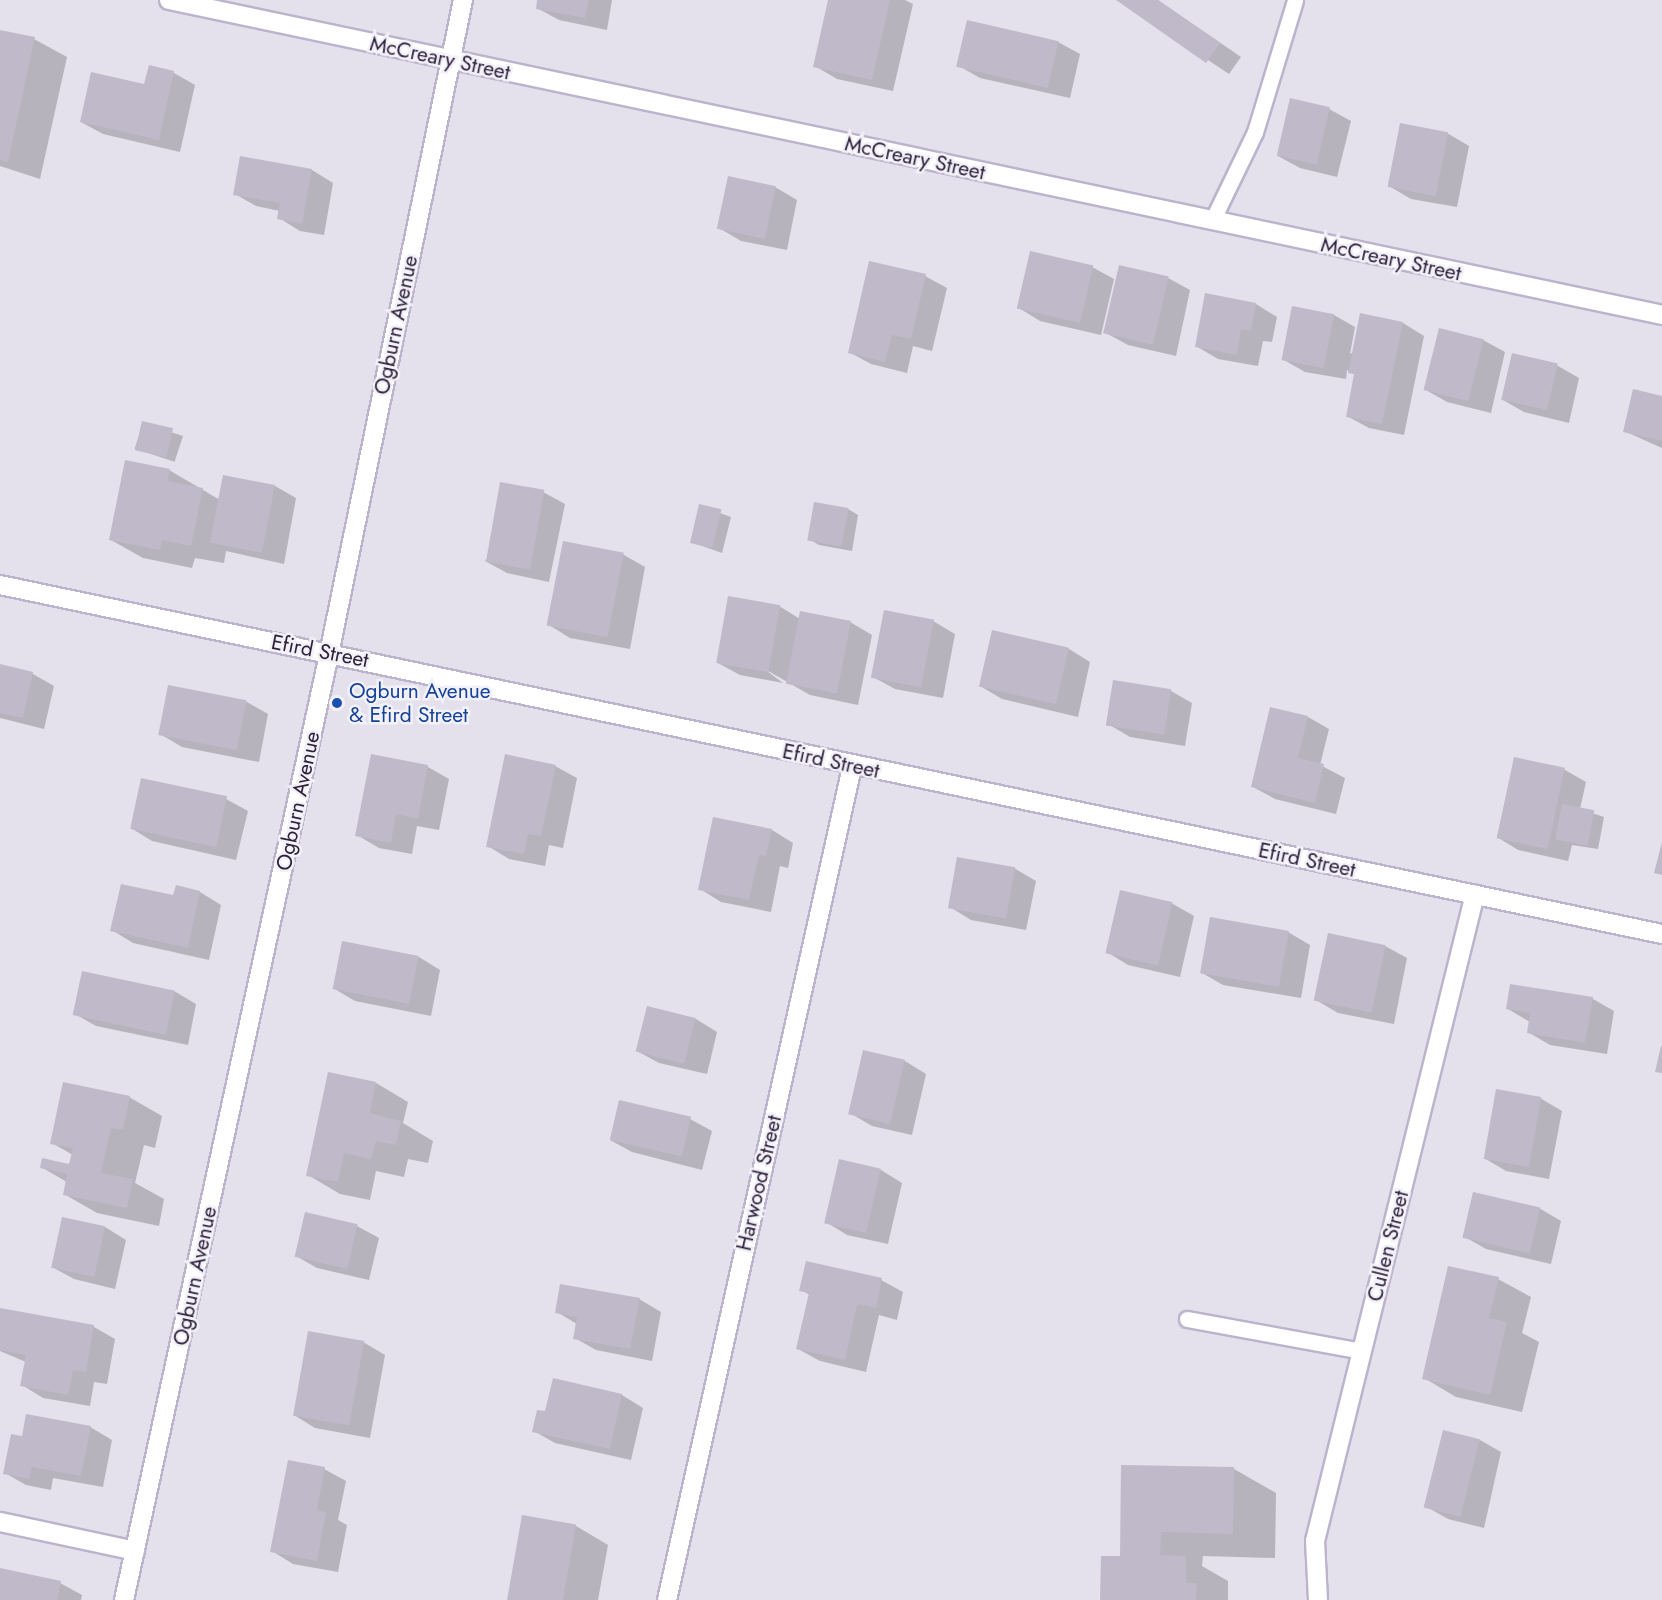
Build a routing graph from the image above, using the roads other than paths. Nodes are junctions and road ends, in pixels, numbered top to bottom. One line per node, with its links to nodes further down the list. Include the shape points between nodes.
1 (169, 0): 4 (street, McCreary Street)
2 (463, 0): 4 (street, Ogburn Avenue)
3 (1295, 0): 5 (lane, via 1255,132)
4 (450, 60): 5 (street, McCreary Street); 8 (street, Ogburn Avenue)
5 (1212, 221): 6 (street, McCreary Street)
6 (1662, 315)
7 (0, 585): 8 (street, Efird Street)
8 (330, 654): 9 (street, Efird Street); 15 (street, Ogburn Avenue)
9 (852, 766): 10 (street, Efird Street); 17 (street, Harwood Street)
10 (1475, 894): 11 (street, Efird Street); 13 (street, Cullen Street)
11 (1662, 934)
12 (1187, 1320): 13 (lane)
13 (1362, 1351): 18 (street, Cullen Street, via 1315,1541)
14 (0, 1522): 15 (street)
15 (135, 1551): 16 (street, Ogburn Avenue)
16 (124, 1600)
17 (667, 1600)
18 (1318, 1600)

